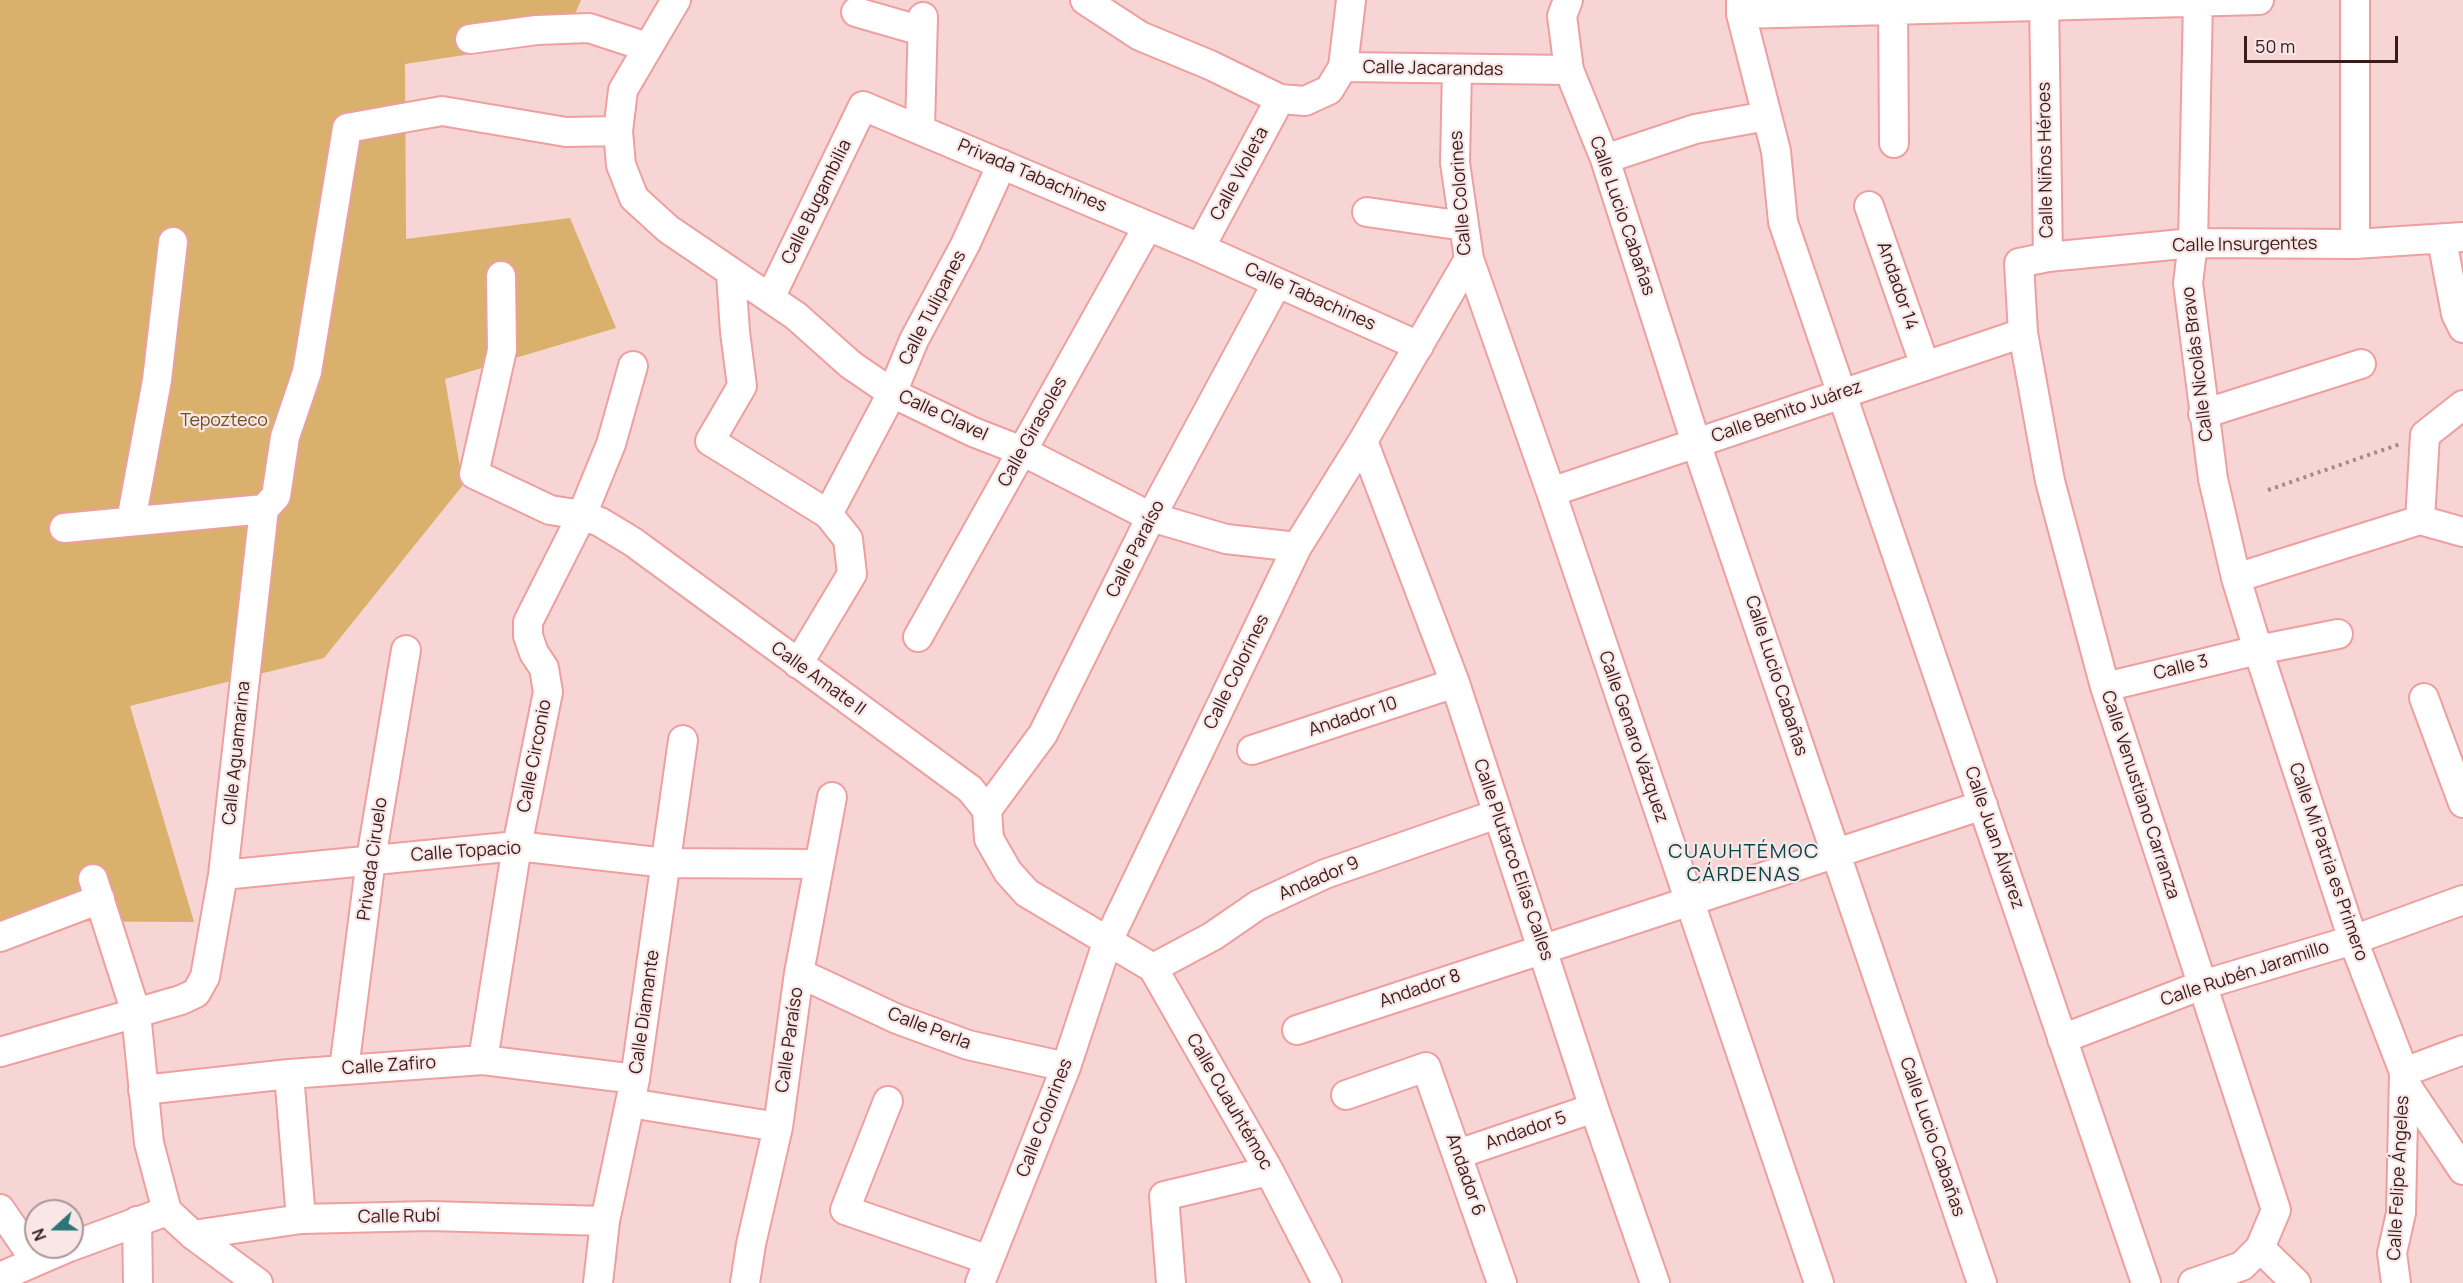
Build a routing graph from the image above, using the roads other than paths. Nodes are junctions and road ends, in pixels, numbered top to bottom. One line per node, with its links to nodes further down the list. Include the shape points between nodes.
1 (676, 0): 13 (street)
2 (1085, 0): 17 (street, Calle Jacarandas, via 1140,36)
3 (1351, 0): 14 (street)
4 (1568, 0): 16 (street, Calle Lucio Cabañas, via 1562,16)
5 (2259, 0): 7 (street)
6 (2355, 0): 32 (street)
7 (2198, 1): 8 (street); 31 (street, Calle Nicolás Bravo)
8 (2044, 3): 9 (street); 34 (street, Calle Niños Héroes)
9 (1893, 5): 10 (street); 22 (street)
10 (1741, 7): 19 (street, Calle Juan Álvarez)
11 (856, 12): 20 (street, via 923,24)
12 (470, 39): 13 (street, via 589,28)
13 (647, 47): 21 (street, via 623,90)
14 (1343, 67): 15 (street, Calle Jacarandas); 17 (street, Calle Jacarandas, via 1329,90 1305,101)
15 (1457, 70): 16 (street, Calle Jacarandas); 28 (street, Calle Colorines, via 1455,163)
16 (1569, 70): 23 (street, Calle Lucio Cabañas)
17 (1280, 99): 33 (street, Calle Violeta)
18 (863, 106): 20 (street, Privada Tabachines); 39 (street, Calle Bugambilia)
19 (1767, 116): 23 (street, via 1695,129); 47 (street, Calle Juan Álvarez, via 1776,151 1783,222)
20 (920, 128): 24 (street, Privada Tabachines)
21 (618, 131): 36 (street, Calle Clavel, via 621,165 634,198 668,229); 54 (street, via 566,132 442,111 347,128 307,372 285,437 276,496)
22 (1894, 143)
23 (1605, 159): 51 (street, Calle Lucio Cabañas)
24 (1002, 164): 27 (street, Privada Tabachines); 46 (street, Calle Tulipanes, via 965,245 914,340)
25 (1869, 206): 45 (street, Andador 14)
26 (1367, 212): 28 (street)
27 (1148, 226): 33 (street, Privada Tabachines); 52 (street, Calle Girasoles)
28 (1464, 226): 35 (street, Calle Colorines)
29 (2453, 239): 32 (street, Calle Insurgentes); 40 (street, Calle Insurgentes, via 2456,314)
30 (173, 242): 59 (street, via 158,380)
31 (2193, 243): 32 (street, Calle Insurgentes); 34 (street, Calle Insurgentes); 49 (street, Calle Nicolás Bravo, via 2188,283)
32 (2355, 244)
33 (1200, 248): 38 (street, Calle Tabachines)
34 (2048, 257): 41 (street, Calle Niños Héroes, via 2019,262)
35 (1469, 259): 42 (street, Calle Colorines); 53 (street, Calle Genaro Vázquez)
36 (731, 274): 39 (street, Calle Clavel); 55 (street, via 742,386 710,441)
37 (501, 276): 56 (street, Calle Amate II, via 502,350 474,474 550,510)
38 (1277, 283): 42 (street, Calle Tabachines); 57 (street, Calle Paraíso)
39 (771, 298): 46 (street, Calle Clavel, via 851,365)
40 (2463, 328)
41 (2023, 333): 45 (street, Calle Benito Juárez); 70 (street, Calle Venustiano Carranza, via 2050,481)
42 (1419, 346): 50 (street, Calle Colorines)
43 (2361, 364): 49 (street)
44 (633, 366): 56 (street, Calle Circonio, via 610,444)
45 (1925, 366): 47 (street, Calle Benito Juárez)
46 (892, 393): 52 (street, Calle Clavel); 55 (street, Calle Tulipanes)
47 (1842, 394): 51 (street, Calle Benito Juárez); 76 (street, Calle Juan Álvarez)
48 (2463, 405): 58 (street, via 2425,435)
49 (2203, 414): 63 (street, Calle Nicolás Bravo, via 2213,479)
50 (1363, 441): 62 (street, Calle Colorines); 69 (street, Calle Plutarco Elías Calles)
51 (1696, 443): 53 (street, Calle Benito Juárez); 80 (street, Calle Lucio Cabañas)
52 (1022, 451): 57 (street, Calle Clavel); 65 (street, Calle Girasoles)
53 (1551, 492): 85 (street, Calle Genaro Vázquez)
54 (264, 509): 59 (street); 84 (street, Calle Aguamarina)
55 (828, 514): 68 (street, via 848,539 852,574)
56 (582, 515): 68 (street, Calle Amate II, via 633,542); 79 (street, Calle Circonio, via 528,622 528,636 544,668 548,692)
57 (1151, 517): 62 (street, Calle Clavel, via 1226,539); 77 (street, Calle Paraíso, via 1043,734)
58 (2420, 520): 61 (street); 63 (street)
59 (131, 521): 60 (street)
60 (64, 528)
61 (2463, 532)
62 (1297, 547): 89 (street, Calle Colorines)
63 (2236, 578): 67 (street, Calle Nicolás Bravo)
64 (2338, 634): 67 (street, Calle 3)
65 (918, 637)
66 (406, 650): 81 (street, Privada Ciruelo)
67 (2258, 650): 70 (street, Calle 3); 88 (street, Calle Mi Patria es Primero)
68 (798, 664): 77 (street, Calle Amate II, via 970,789)
69 (1455, 683): 73 (street, Andador 10); 78 (street, Calle Plutarco Elías Calles)
70 (2105, 687): 93 (street, Calle Venustiano Carranza)
71 (2424, 698): 75 (street)
72 (683, 740): 82 (street, Calle Diamante)
73 (1252, 750)
74 (832, 797): 83 (street, Calle Paraíso)
75 (2463, 803)
76 (1983, 805): 80 (street, Andador 8); 96 (street, Calle Juan Álvarez)
77 (987, 810): 89 (street, via 989,839 1008,872 1027,893)
78 (1497, 814): 90 (street, Calle Plutarco Elías Calles); 91 (street, Andador 9, via 1325,874 1258,905 1213,936)
79 (517, 846): 81 (street, Calle Topacio); 82 (street, Calle Topacio); 99 (street, Calle Circonio)
80 (1835, 854): 85 (street, Andador 8); 134 (street, Calle Lucio Cabañas)
81 (371, 859): 84 (street, Calle Topacio); 101 (street, Privada Ciruelo)
82 (666, 863): 83 (street, Calle Topacio); 105 (street, Calle Diamante)
83 (817, 864): 92 (street, Calle Paraíso)
84 (223, 874): 94 (street, Calle Aguamarina, via 205,977 196,993)
85 (1689, 900): 90 (street, Andador 8); 124 (street, Calle Genaro Vázquez)
86 (2463, 900): 88 (street, Calle Rubén Jaramillo)
87 (0, 938): 94 (street, via 97,889)
88 (2353, 940): 93 (street, Calle Rubén Jaramillo); 103 (street, Calle Mi Patria es Primero)
89 (1107, 943): 91 (street); 100 (street, Calle Colorines)
90 (1543, 948): 95 (street, Andador 8); 108 (street, Calle Plutarco Elías Calles)
91 (1153, 968): 112 (street, Calle Cuauhtémoc)
92 (799, 973): 100 (street, Calle Perla, via 968,1045); 109 (street, Calle Paraíso)
93 (2202, 985): 96 (street, Calle Rubén Jaramillo); 120 (street, Calle Venustiano Carranza, via 2276,1210)
94 (136, 1013): 98 (street); 104 (street)
95 (1297, 1030)
96 (2062, 1039): 135 (street, Calle Juan Álvarez)
97 (2463, 1050): 103 (street)
98 (0, 1052)
99 (483, 1060): 101 (street, Calle Zafiro); 105 (street, Calle Zafiro)
100 (1066, 1068): 122 (street, Calle Colorines)
101 (344, 1069): 102 (street, Calle Zafiro)
102 (289, 1074): 104 (street, Calle Zafiro); 115 (street)
103 (2404, 1077): 111 (street); 125 (street, Calle Felipe Ángeles, via 2401,1213 2391,1253)
104 (143, 1090): 114 (street, via 149,1143)
105 (633, 1091): 109 (street, Calle Zafiro); 117 (street, Calle Diamante)
106 (1346, 1095): 110 (street, Andador 6, via 1426,1067)
107 (888, 1101): 122 (street, via 845,1210)
108 (1594, 1108): 110 (street, Andador 5); 133 (street, Calle Plutarco Elías Calles)
109 (778, 1127): 129 (street, Calle Paraíso)
110 (1458, 1154): 132 (street, Andador 6)
111 (2460, 1157)
112 (1269, 1171): 130 (street, via 1164,1196); 131 (street, Calle Cuauhtémoc)
113 (0, 1209): 121 (street)
114 (168, 1211): 116 (street); 118 (street)
115 (301, 1219): 117 (street, Calle Rubí, via 430,1216); 118 (street, Calle Rubí)
116 (137, 1221): 119 (street); 126 (street)
117 (605, 1221): 128 (street, Calle Diamante)
118 (193, 1235): 127 (street)
119 (84, 1241)
120 (2260, 1248): 136 (street, via 2242,1266); 137 (street)
121 (35, 1260): 123 (street)
122 (985, 1272)
123 (0, 1277)
124 (1812, 1281)
125 (2393, 1282)
126 (138, 1283)
127 (258, 1283)
128 (598, 1283)
129 (745, 1283)
130 (1171, 1283)
131 (1327, 1283)
132 (1502, 1283)
133 (1655, 1283)
134 (1982, 1283)
135 (2146, 1283)
136 (2193, 1283)
137 (2296, 1283)

